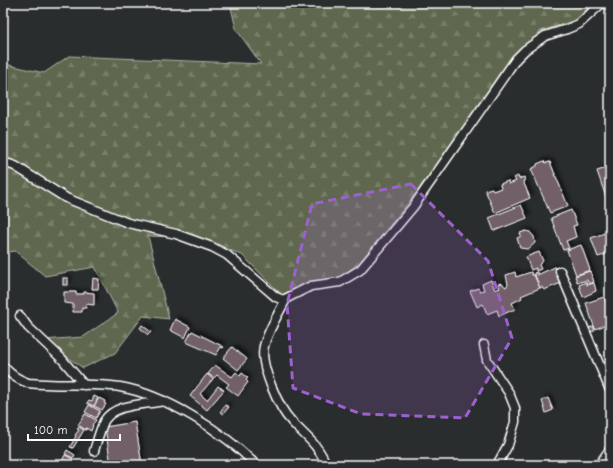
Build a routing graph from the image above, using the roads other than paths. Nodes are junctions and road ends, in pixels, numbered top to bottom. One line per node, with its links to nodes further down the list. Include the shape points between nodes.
1 (602, 3): 4 (street, via 579,24 545,36 516,59 413,207 360,270 340,282 311,286)
2 (3, 162): 4 (street, via 15,166 66,198 128,223 176,234 212,247 226,255 276,297 283,300)
3 (560, 271): 9 (street)
4 (286, 298): 14 (street, via 264,345 264,364 280,407 312,441)
5 (20, 316): 8 (street)
6 (484, 345): 15 (street, via 487,360 509,393 515,408 515,422 508,445)
7 (3, 366): 8 (street, via 18,380 28,383)
8 (84, 385): 10 (street, via 119,387 144,392)
9 (610, 390)
10 (164, 401): 12 (street, via 126,406 112,412 105,421); 13 (street, via 219,433)
11 (610, 449): 16 (street)
12 (94, 451)
13 (256, 465)
14 (326, 465)
15 (497, 465)
16 (600, 465)

